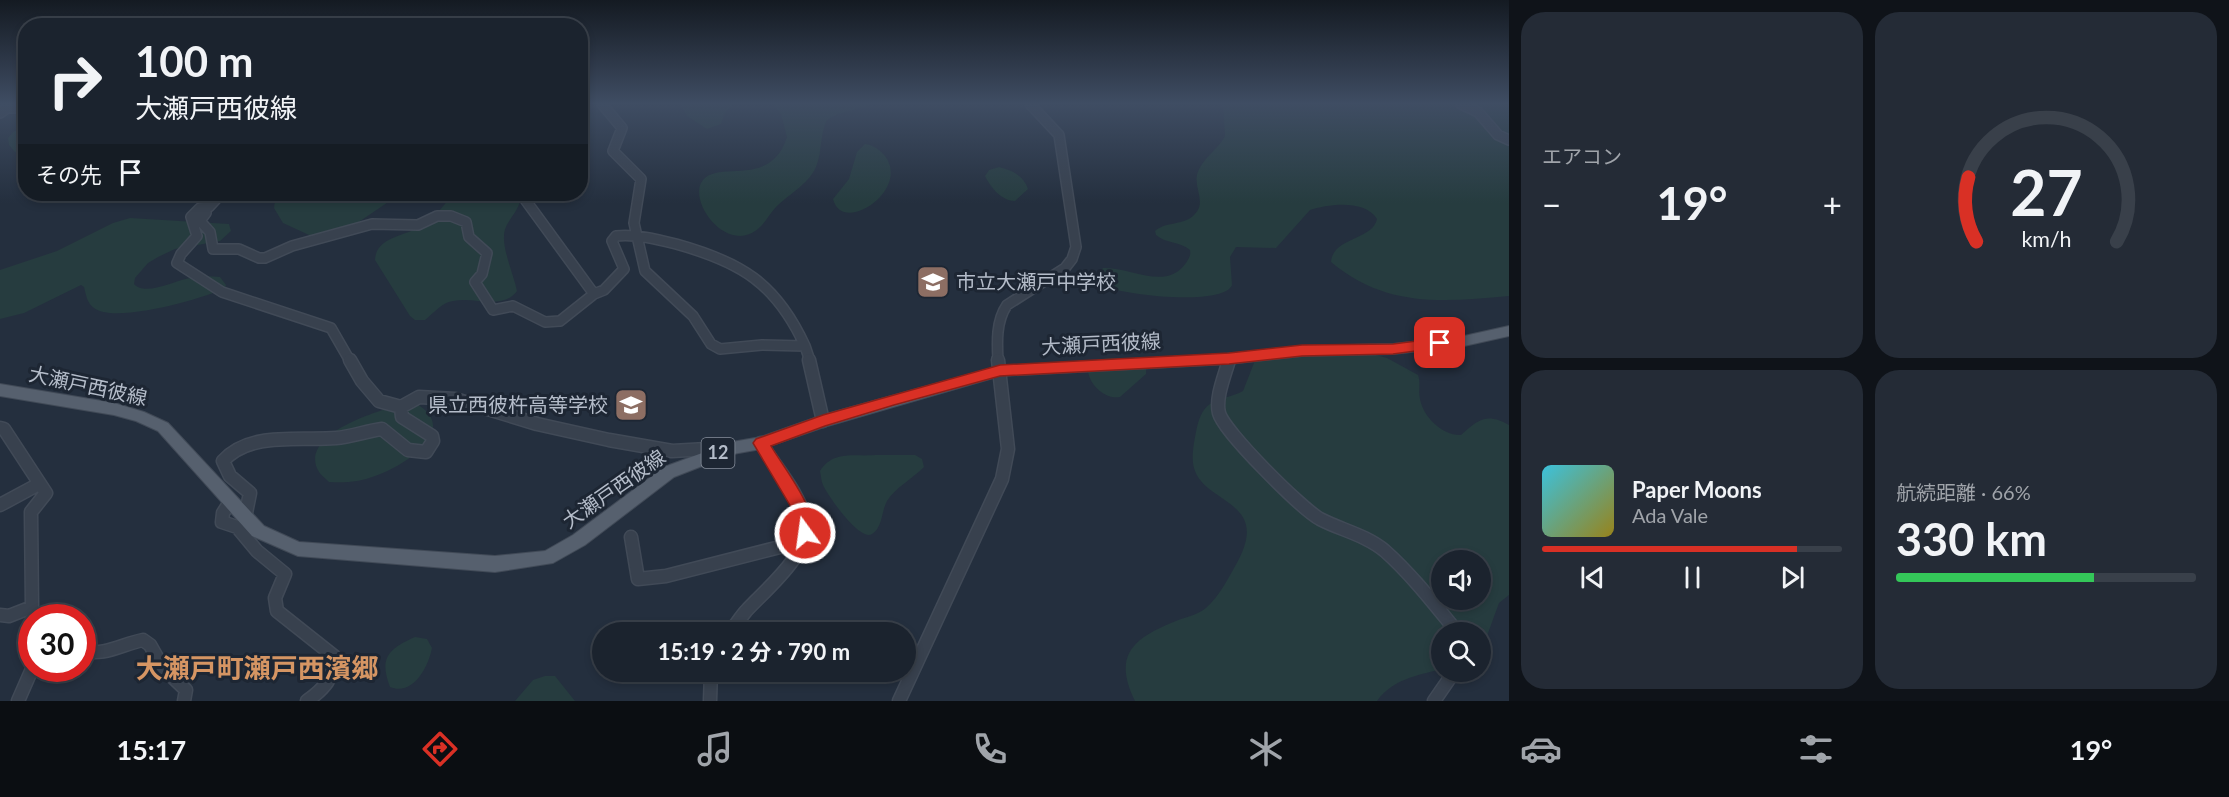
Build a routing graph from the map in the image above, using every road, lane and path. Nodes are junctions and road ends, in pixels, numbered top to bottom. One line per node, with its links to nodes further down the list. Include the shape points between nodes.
1 (620, 137): 6 (street, via 613,151 640,179 634,223)
2 (1059, 137): 11 (street, via 1076,248 1062,270 1022,294 1002,312 997,353)
3 (215, 201): 5 (street, via 209,207)
4 (526, 201): 7 (street)
5 (200, 208): 7 (street, via 205,210 200,221 210,232 213,249 239,249 259,258 364,226 418,225 437,216 451,216 466,222 471,242 487,253 482,274 475,282 493,310 513,306 545,322 560,321); 13 (street, via 191,217 197,236 177,263 222,292 331,328 379,402)
6 (638, 236): 7 (street, via 616,236 612,241 624,269 604,290); 9 (street, via 701,251 744,271 780,299); 9 (street, via 645,271 693,316 711,344 720,349)
7 (594, 294)
8 (1505, 335): 10 (main road, 大瀬戸西彼線 / 12, via 1393,349)
9 (805, 346): 14 (street)
10 (1229, 358): 11 (main road, 大瀬戸西彼線 / 12); 28 (street, via 1219,403 1227,429 1318,518 1384,550)
11 (1000, 371): 14 (main road, 大瀬戸西彼線 / 12); 37 (street, via 1008,449 999,489)
12 (0, 390): 19 (main road, 大瀬戸西彼線 / 12, via 114,409 163,427)
13 (401, 407): 17 (street, via 419,397 455,399 537,424 672,451); 21 (street, via 402,417 432,436 426,452 410,452 382,429 338,438 278,440 227,454 223,461 230,476 250,493)
14 (823, 421): 16 (main road, 大瀬戸西彼線 / 12)
15 (0, 428): 18 (street)
16 (761, 443): 17 (main road, 大瀬戸西彼線 / 12); 23 (street, via 803,516 805,533)
17 (732, 448): 21 (main road, 大瀬戸西彼線 / 12, via 669,472 579,540 547,558 521,562 495,564 298,549 258,531)
18 (39, 484): 20 (street); 24 (street, via 46,494 31,512)
19 (230, 502): 21 (main road, 大瀬戸西彼線 / 12); 35 (street, via 222,522 237,527 257,551 285,574 275,598 278,611 335,657 335,670 327,686)
20 (0, 505)
21 (245, 518)
22 (631, 537): 23 (street, via 638,579 666,576 784,546)
23 (799, 548): 27 (street, via 787,568)
24 (33, 604)
25 (0, 615): 26 (street)
26 (18, 615)
27 (736, 622)
28 (1449, 622)
29 (96, 653): 34 (street, via 143,640 163,668 186,690)
30 (26, 682): 33 (street)
31 (711, 682): 36 (street)
32 (1447, 682): 38 (street)
33 (18, 701)
34 (184, 701)
35 (307, 701)
36 (710, 701)
37 (899, 701)
38 (1434, 701)

